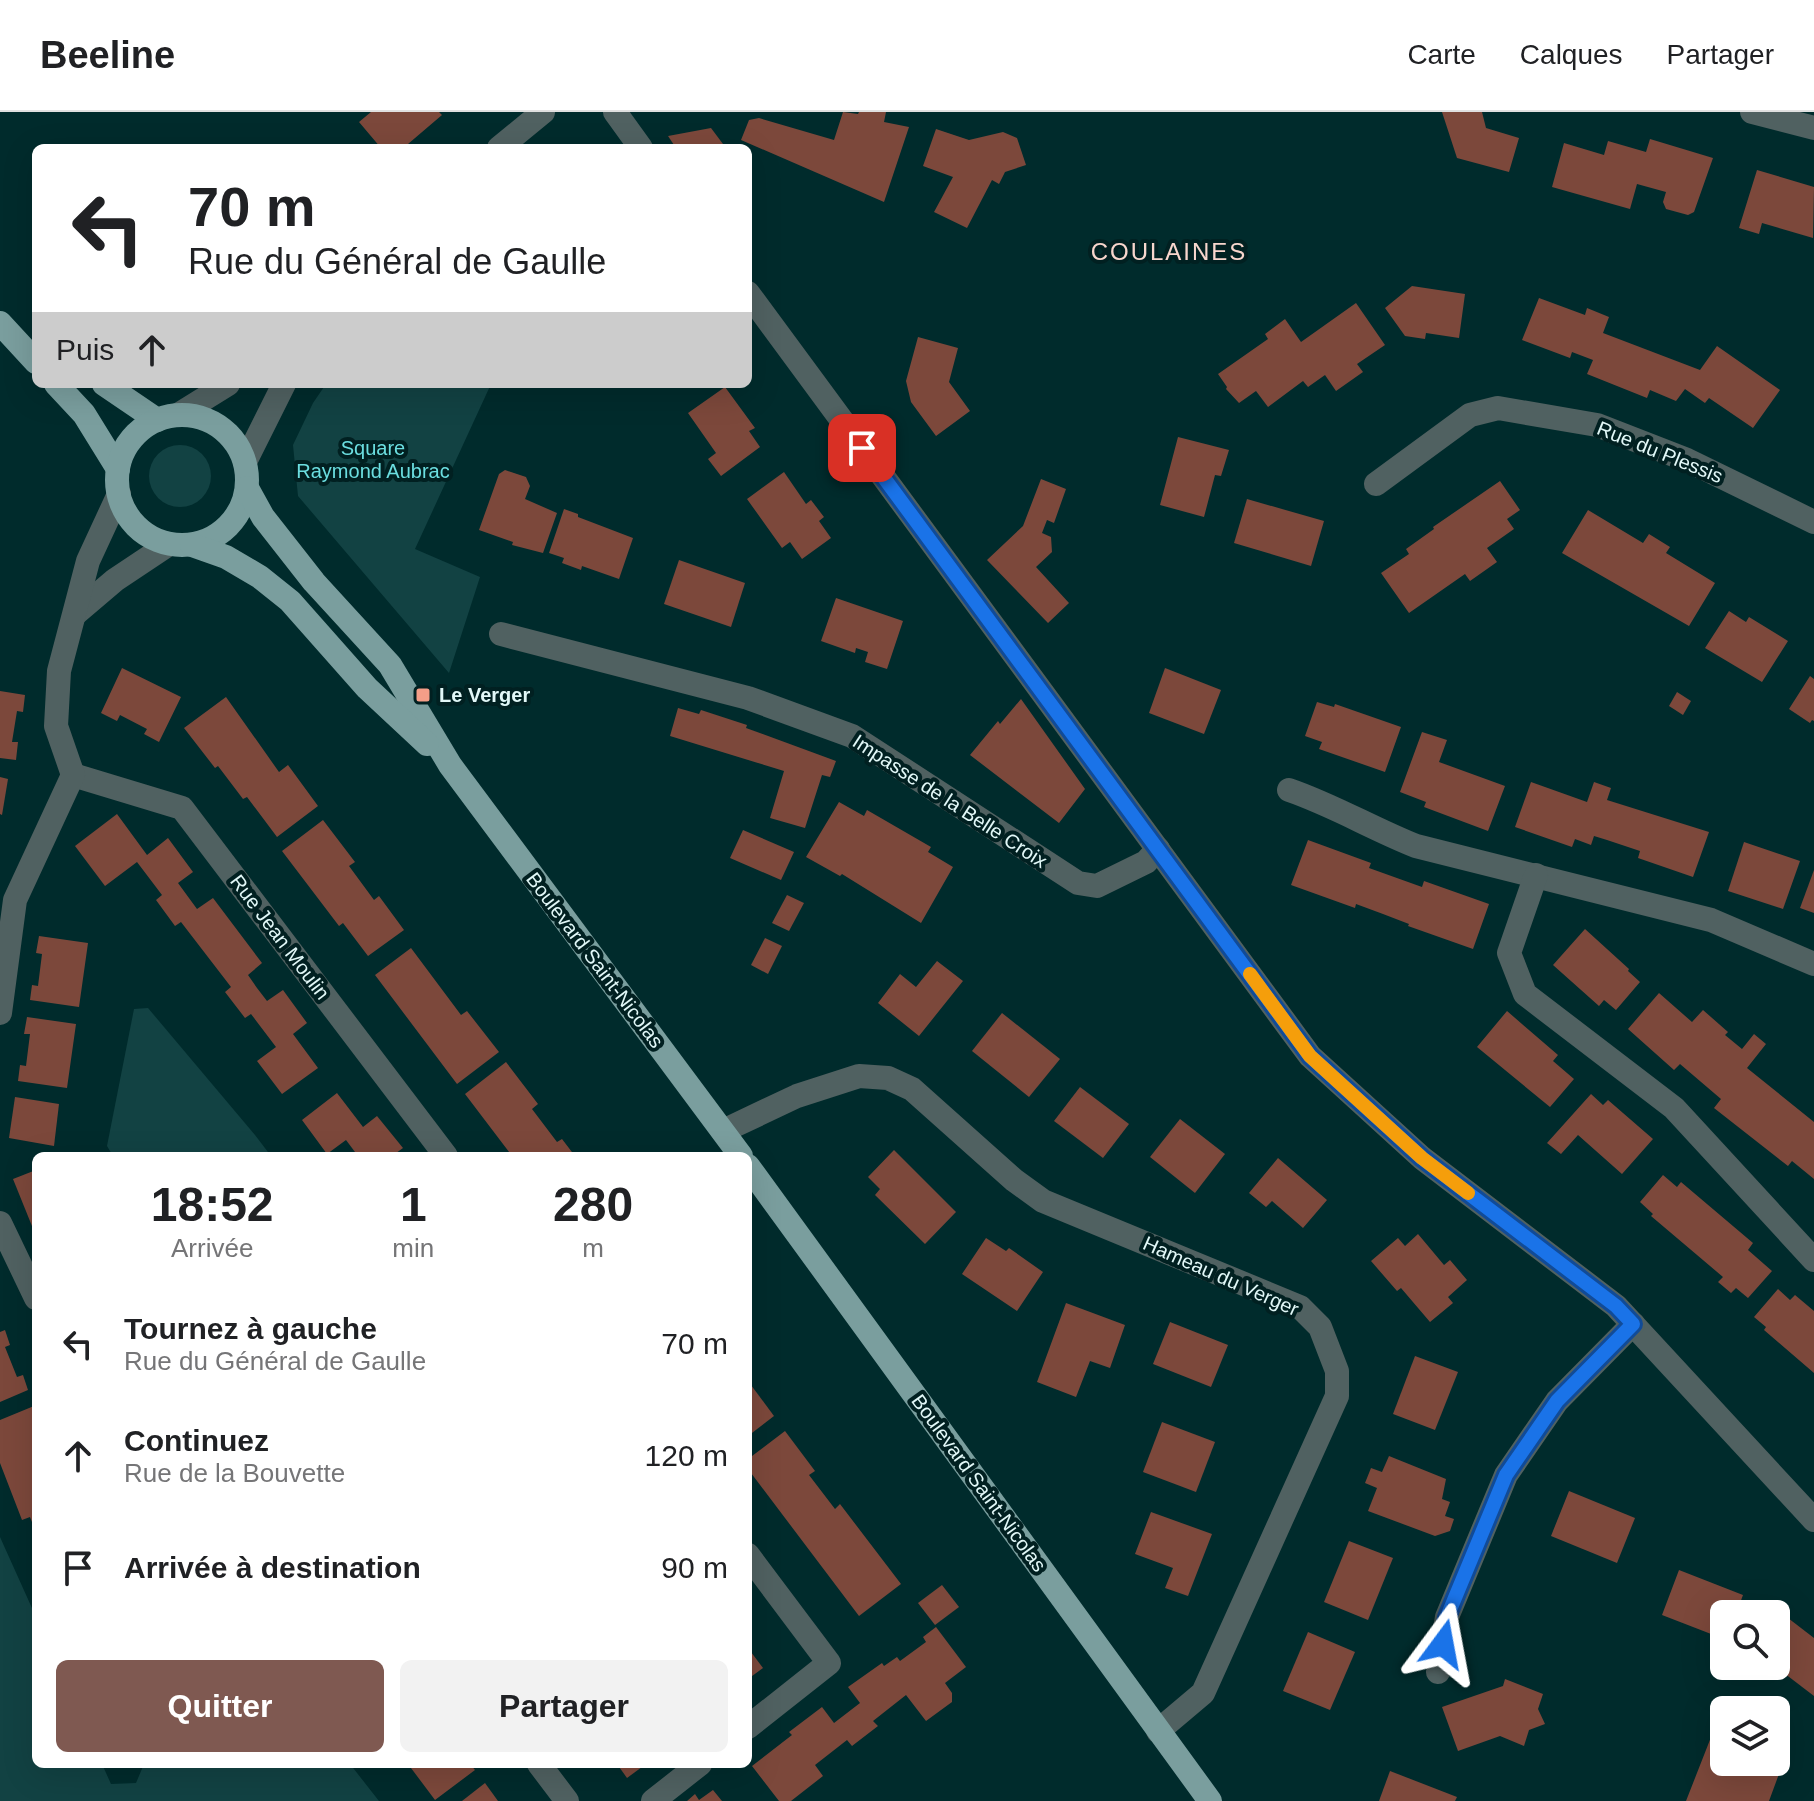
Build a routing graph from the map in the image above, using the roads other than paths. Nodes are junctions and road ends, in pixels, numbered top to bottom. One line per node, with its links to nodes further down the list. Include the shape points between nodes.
1 (543, 112): 5 (street)
2 (615, 112): 6 (street)
3 (1752, 112): 4 (street)
4 (1814, 128)
5 (504, 144)
6 (638, 144)
7 (752, 298): 29 (street)
8 (0, 317): 10 (main road)
9 (0, 323): 11 (main road)
10 (32, 337)
11 (32, 358)
12 (60, 388): 18 (main road, via 84,414)
13 (111, 388): 16 (main road)
14 (221, 388): 16 (street)
15 (282, 388): 17 (street)
16 (167, 418): 17 (main road, via 200,418 220,426); 18 (main road, via 138,432)
17 (245, 462): 20 (main road)
18 (118, 469): 21 (main road)
19 (1376, 484): 22 (street, Rue du Plessis, via 1470,415 1498,408 1597,425 1687,460)
20 (247, 488): 23 (main road, via 229,526 212,538); 26 (main road, Boulevard Saint-Nicolas, via 314,582 390,665)
21 (119, 494): 23 (main road, via 136,527 151,538); 24 (street, via 88,561)
22 (1814, 522)
23 (180, 545): 24 (street, via 115,580); 26 (main road, Boulevard Saint-Nicolas, via 226,557 290,601 367,688)
24 (75, 614): 27 (street, via 59,671 56,726)
25 (501, 634): 29 (street, Impasse de la Belle Croix, via 748,698 852,736 1078,883 1097,886 1146,862)
26 (450, 765): 33 (main road, Boulevard Saint-Nicolas)
27 (73, 775): 32 (street, via 15,900); 34 (street, Rue Jean Moulin, via 182,808)
28 (1289, 790): 30 (street, via 1416,846)
29 (1158, 849): 40 (street, via 1310,1056 1422,1158)
30 (1536, 875): 31 (street, via 1711,920); 38 (street, via 1509,953 1525,994 1674,1108)
31 (1814, 964)
32 (0, 1013)
33 (723, 1131): 35 (main road, Boulevard Saint-Nicolas); 45 (street, Hameau du Verger, via 859,1076 888,1078 912,1089 1043,1201 1300,1307 1320,1327 1337,1371 1337,1396 1203,1693)
34 (443, 1152)
35 (738, 1152)
36 (752, 1172): 45 (main road, Boulevard Saint-Nicolas)
37 (0, 1223): 39 (street)
38 (1814, 1260)
39 (32, 1290)
40 (1633, 1324): 41 (street); 43 (street, via 1557,1401 1506,1475 1447,1617)
41 (1813, 1516)
42 (752, 1560): 44 (street, via 829,1663)
43 (1438, 1672)
44 (752, 1724)
45 (1158, 1731): 50 (main road, Boulevard Saint-Nicolas)
46 (542, 1768): 48 (street)
47 (695, 1768): 49 (street)
48 (567, 1801)
49 (653, 1801)
50 (1210, 1801)

